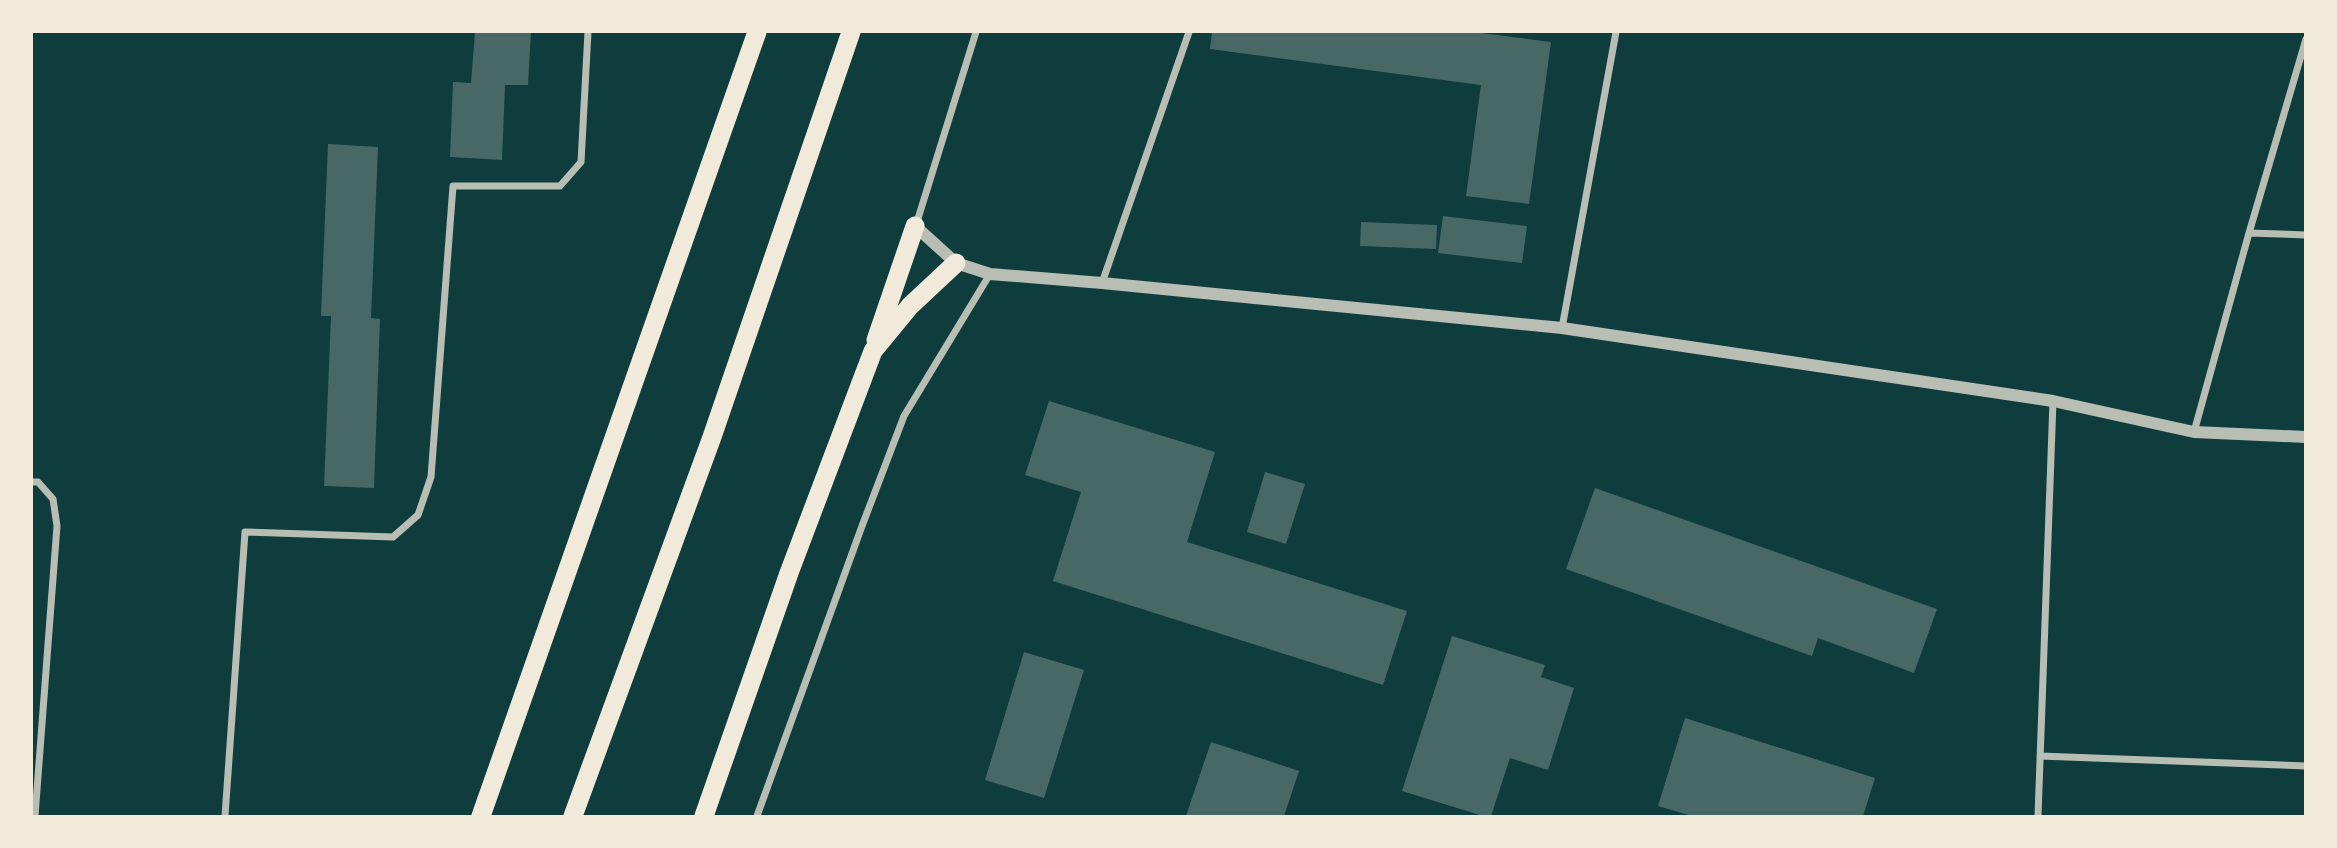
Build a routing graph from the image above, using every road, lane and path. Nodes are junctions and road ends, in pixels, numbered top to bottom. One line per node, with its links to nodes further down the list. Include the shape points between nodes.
1 (588, 32): 23 (street, via 582,162 560,186 453,186 431,477 418,515 393,537 245,532)
2 (757, 32): 24 (highway)
3 (851, 32): 25 (highway, via 712,438)
4 (976, 32): 8 (street)
5 (1189, 32): 13 (street)
6 (1616, 32): 14 (street)
7 (2305, 39): 9 (street)
8 (915, 226): 11 (street); 15 (highway)
9 (2249, 233): 10 (street); 17 (street)
10 (2305, 235)
11 (956, 263): 12 (street); 15 (highway, via 910,306)
12 (990, 274): 13 (street); 27 (street, via 904,416)
13 (1102, 283): 14 (street)
14 (1562, 328): 16 (street)
15 (873, 351): 26 (highway)
16 (2053, 401): 17 (street); 20 (street)
17 (2194, 432): 18 (street)
18 (2305, 436)
19 (32, 482): 22 (street, via 38,482 53,499 58,526)
20 (2040, 756): 21 (street); 28 (street)
21 (2305, 766)
22 (35, 817)
23 (225, 817)
24 (481, 817)
25 (573, 817)
26 (704, 817)
27 (757, 817)
28 (2038, 817)

